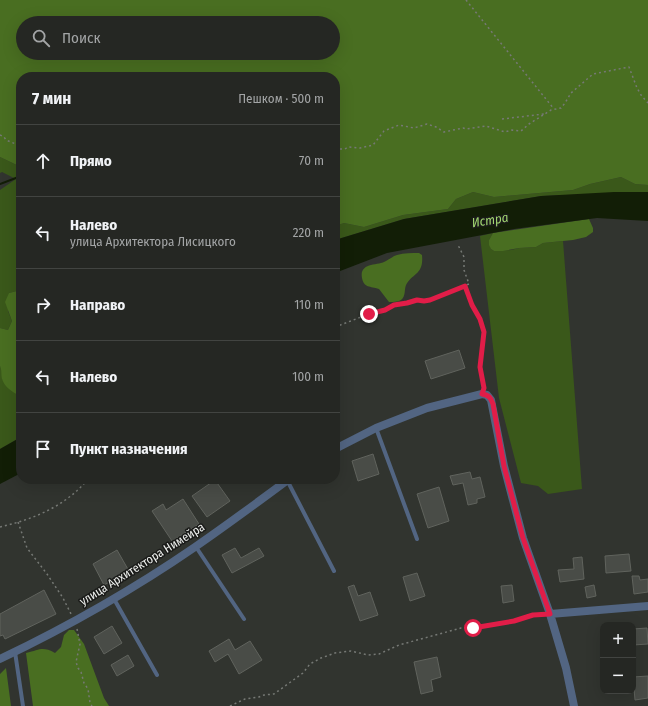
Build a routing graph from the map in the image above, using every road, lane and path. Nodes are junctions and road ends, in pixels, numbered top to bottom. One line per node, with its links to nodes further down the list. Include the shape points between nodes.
1 (466, 0): 3 (path)
2 (648, 103): 3 (path, via 637,88 629,67 593,74 571,93 561,108)
3 (554, 110): 4 (path)
4 (546, 114): 5 (path); 8 (path, via 521,131 505,132 486,126 444,132 436,126 427,124 414,128 399,125 384,131 373,145)
5 (502, 119)
6 (0, 135): 7 (path)
7 (16, 144)
8 (340, 149)
9 (458, 245): 10 (path, via 464,257 464,270 470,284)
10 (465, 286): 11 (path, via 430,300 394,305); 12 (path, via 484,332 480,367 484,388)
11 (340, 325)
12 (482, 394): 13 (street, via 427,408); 25 (street, via 492,400 504,466 523,538)
13 (376, 428): 14 (street); 20 (lane)
14 (340, 446)
15 (83, 484): 18 (path, via 70,498 33,518)
16 (283, 484): 21 (street, улица Архитектора Нимейра)
17 (290, 484): 22 (lane)
18 (18, 522): 19 (path); 27 (path, via 27,548 63,598)
19 (0, 527)
20 (417, 539)
21 (196, 547): 23 (street, улица Архитектора Нимейра); 26 (lane)
22 (334, 571)
23 (114, 598): 27 (street, улица Архитектора Нимейра); 30 (lane)
24 (648, 606): 25 (street)
25 (550, 614): 33 (path, via 533,615 482,627 461,628 399,645 379,654 368,655 351,651 335,653 310,664 303,673 274,694 244,699); 34 (street)
26 (244, 619)
27 (73, 620): 28 (street, улица Архитектора Нимейра); 32 (path, via 80,644 76,662 88,689)
28 (15, 652): 29 (street, улица Архитектора Нимейра); 31 (lane)
29 (0, 659)
30 (157, 675)
31 (23, 706)
32 (92, 706)
33 (230, 706)
34 (574, 706)

